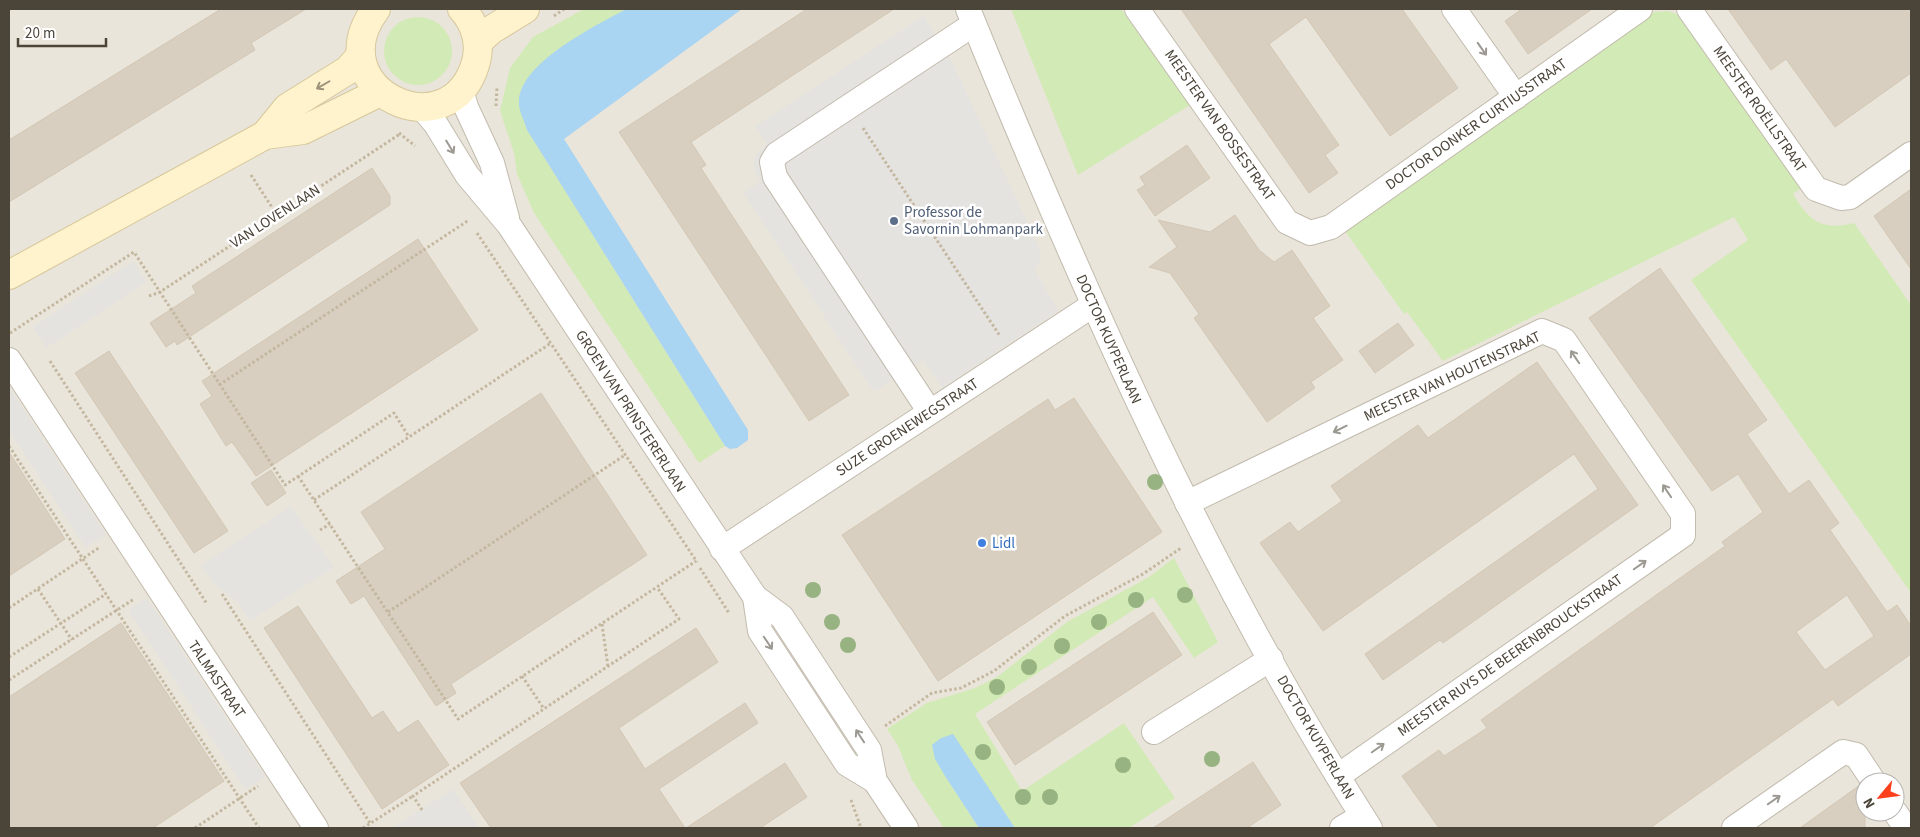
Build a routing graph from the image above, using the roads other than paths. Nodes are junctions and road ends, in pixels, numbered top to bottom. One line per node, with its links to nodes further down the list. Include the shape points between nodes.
1 (462, 9): 9 (main road, via 471,20)
2 (525, 9): 9 (main road)
3 (1138, 9): 18 (street, MEESTER VAN BOSSESTRAAT, via 1288,222)
4 (1454, 9): 13 (street, one-way to 13)
5 (1640, 9): 13 (street, DOCTOR DONKER CURTIUSSTRAAT)
6 (1689, 9): 16 (street, MEESTER ROËLLSTRAAT, via 1816,189 1840,198 1850,197)
7 (370, 12): 10 (main road)
8 (971, 17): 20 (street, DOCTOR KUYPERLAAN); 22 (street, via 849,107 777,154 772,162 775,177)
9 (478, 42): 11 (main road, via 472,76)
10 (361, 55): 12 (main road, via 364,69); 15 (main road, one-way to 15, via 348,70 287,108)
11 (461, 90): 14 (main road, via 443,102); 17 (street, GROEN VAN PRINSTERERLAAN, via 492,163)
12 (380, 92): 14 (main road, via 399,104); 15 (main road, via 302,130)
13 (1516, 96): 18 (street, DOCTOR DONKER CURTIUSSTRAAT, via 1331,227)
14 (421, 108): 17 (street, GROEN VAN PRINSTERERLAAN, one-way to 17, via 435,123 467,175)
15 (265, 135): 19 (main road)
16 (1911, 154)
17 (508, 224): 25 (street, GROEN VAN PRINSTERERLAAN)
18 (1310, 233)
19 (9, 275)
20 (1093, 305): 22 (street, SUZE GROENEWEGSTRAAT); 23 (street, DOCTOR KUYPERLAAN)
21 (9, 360): 31 (street, TALMASTRAAT)
22 (930, 412): 25 (street, SUZE GROENEWEGSTRAAT)
23 (1187, 503): 24 (street, MEESTER VAN HOUTENSTRAAT, one-way to 23, via 1683,514 1564,340 1542,331); 26 (street, DOCTOR KUYPERLAAN)
24 (1683, 535): 29 (street, MEESTER RUYS DE BEERENBROUCKSTRAAT, one-way to 24)
25 (722, 549): 32 (street, GROEN VAN PRINSTERERLAAN, via 755,597 760,632 847,764 875,782)
26 (1271, 659): 27 (street, DOCTOR KUYPERLAAN); 29 (street, DOCTOR KUYPERLAAN)
27 (1154, 732)
28 (1867, 772): 34 (street, one-way to 28, via 1843,752 1856,755)
29 (1338, 776): 30 (street, DOCTOR KUYPERLAAN)
30 (1366, 822): 33 (street, DOCTOR KUYPERLAAN)
31 (316, 828)
32 (906, 828)
33 (1342, 828)
34 (1734, 828)

